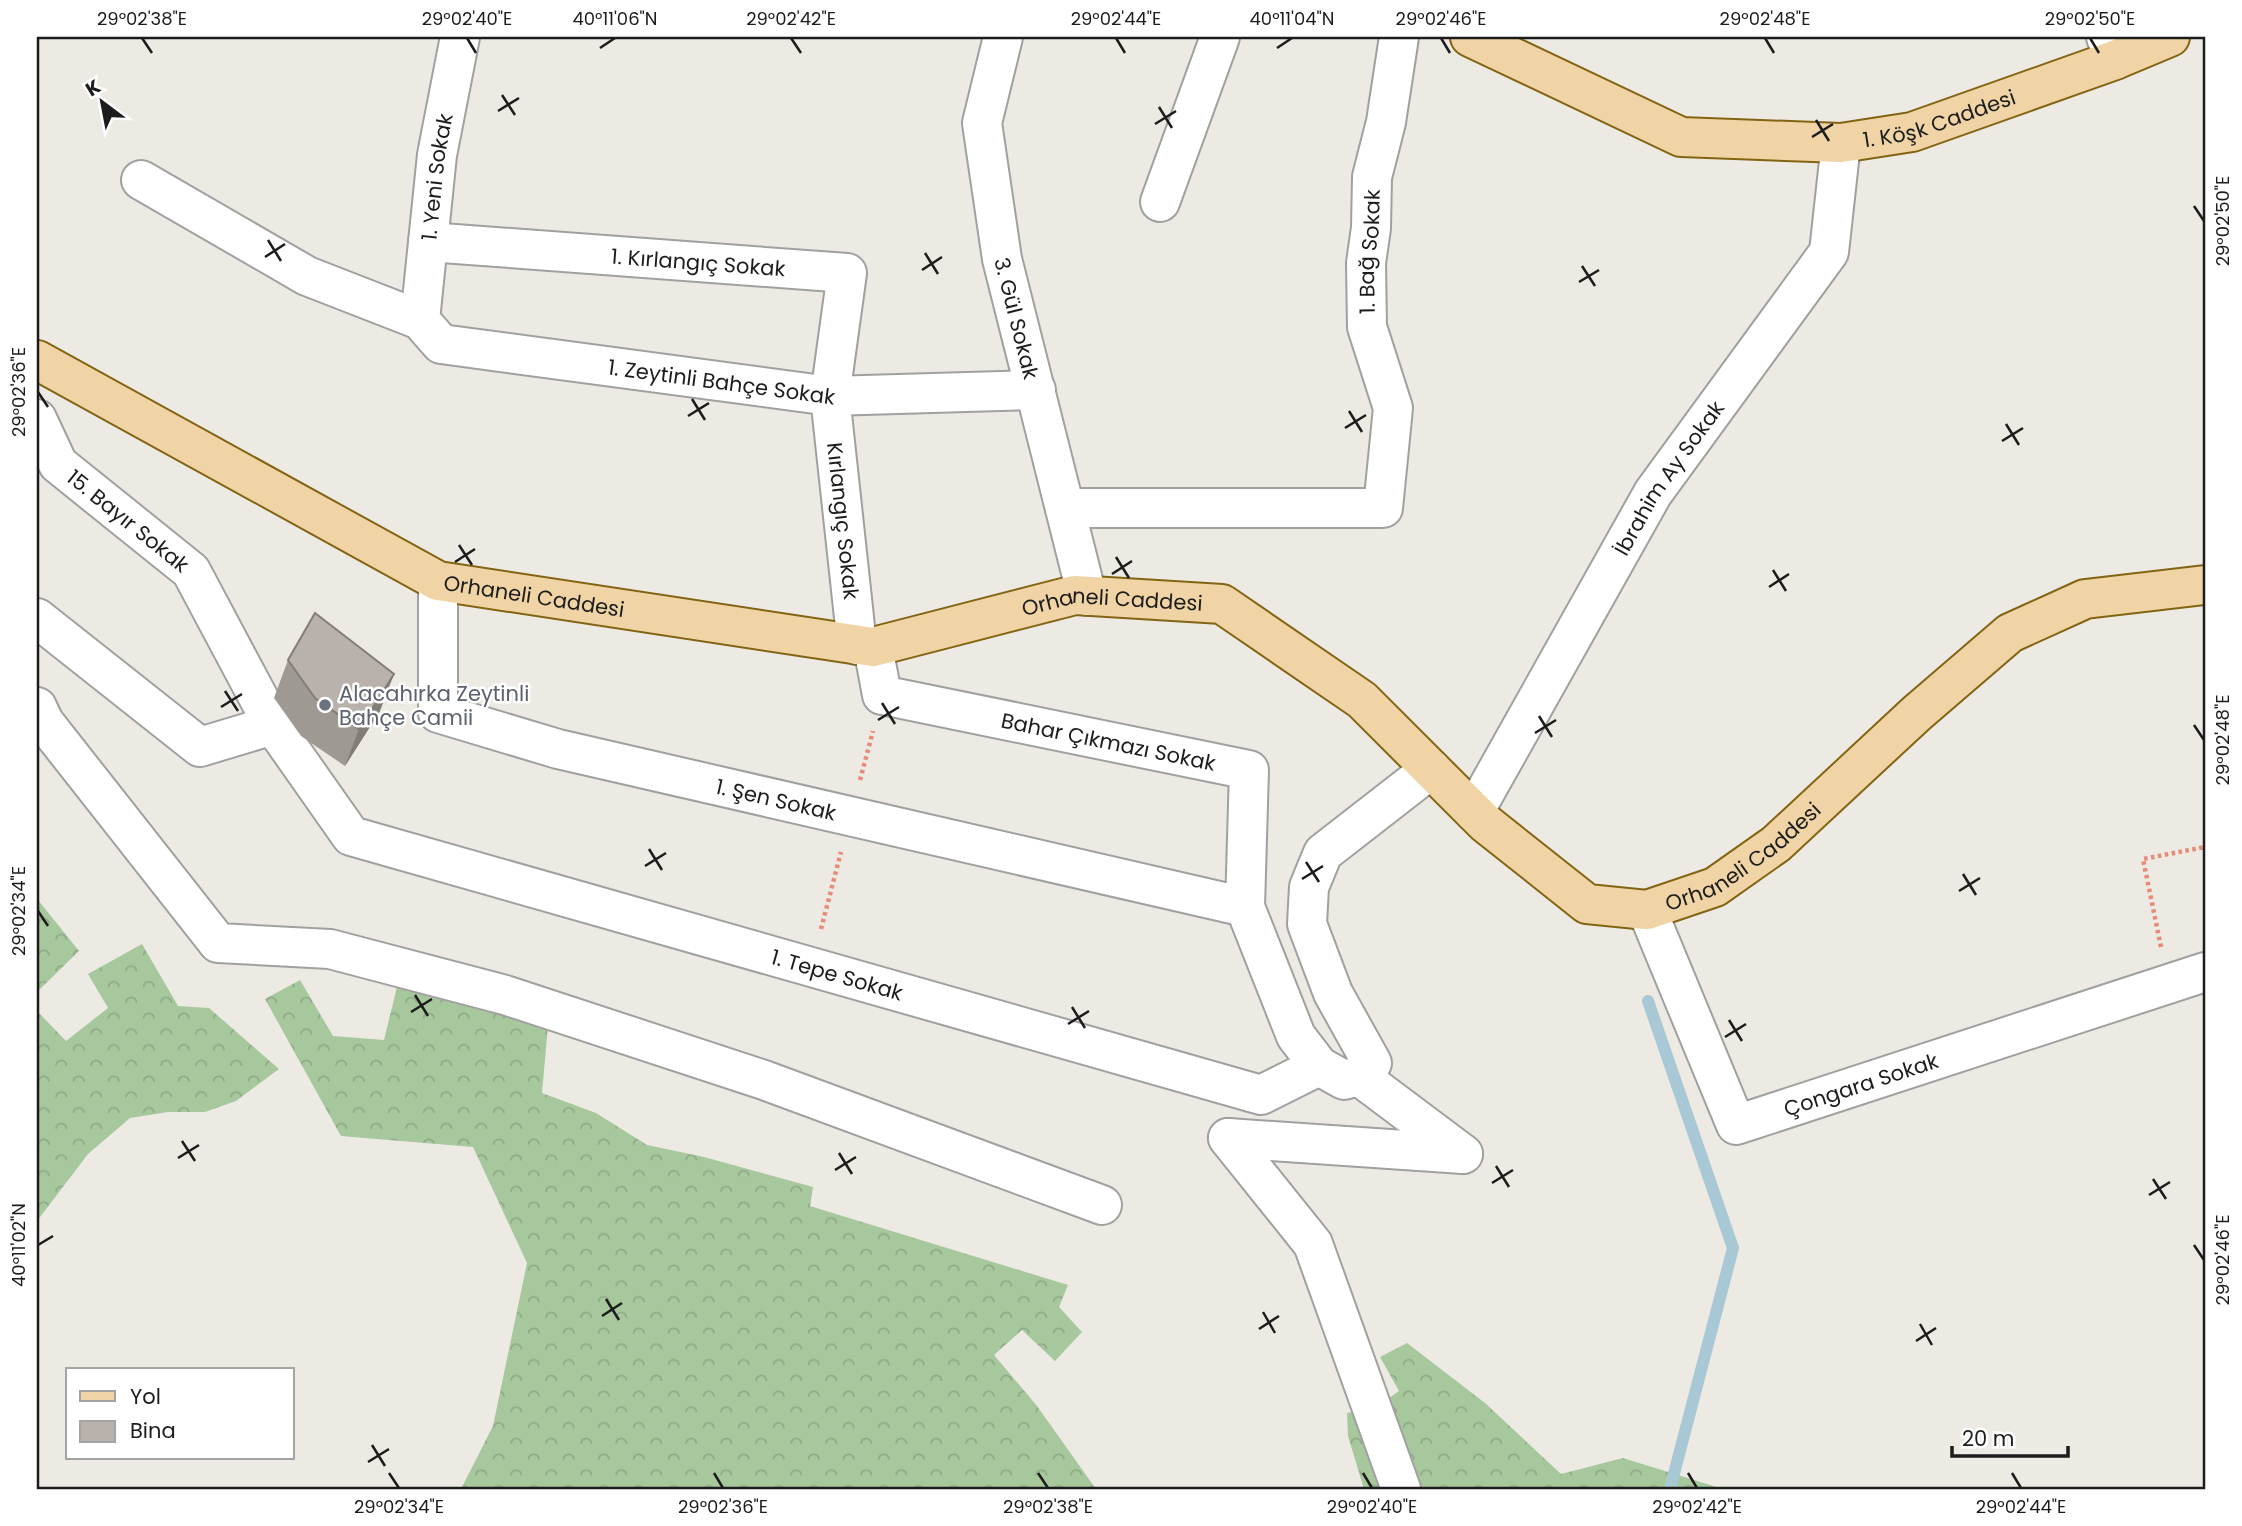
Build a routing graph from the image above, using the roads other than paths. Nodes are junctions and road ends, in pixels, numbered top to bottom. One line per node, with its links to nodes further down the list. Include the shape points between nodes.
1 (460, 37): 11 (street, 1. Yeni Sokak, via 437,155)
2 (1003, 37): 14 (street, 3. Gül Sokak, via 982,123 1002,259)
3 (1220, 37): 10 (street)
4 (1399, 37): 17 (street, 1. Bağ Sokak, via 1372,177 1366,263 1367,327 1393,408 1383,508)
5 (1470, 37): 8 (main road, 1. Köşk Caddesi, via 1681,137)
6 (2170, 37): 7 (main road, 1. Köşk Caddesi)
7 (2110, 48): 8 (main road, 1. Köşk Caddesi, via 1912,132)
8 (1841, 143): 26 (street, İbrahim Ay Sokak, via 1829,252 1653,493)
9 (141, 180): 12 (street, via 307,276)
10 (1160, 202)
11 (428, 242): 12 (street, 1. Yeni Sokak); 15 (street, 1. Kırlangıç Sokak, via 847,273)
12 (420, 320): 15 (street, 1. Zeytinli Bahçe Sokak, via 441,344)
13 (37, 360): 18 (main road, Orhaneli Caddesi)
14 (1036, 390): 15 (street, 1. Zeytinli Bahçe Sokak); 17 (street, 3. Gül Sokak)
15 (830, 396): 22 (street, Kırlangıç Sokak)
16 (37, 419): 24 (street, 15. Bayır Sokak, via 58,464 191,571)
17 (1065, 508): 20 (street, 3. Gül Sokak)
18 (438, 581): 22 (main road, Orhaneli Caddesi); 28 (street, 1. Şen Sokak, via 438,713 558,750)
19 (2205, 585): 29 (main road, Orhaneli Caddesi, via 2085,599 2010,633 1776,844 1715,887)
20 (1087, 596): 22 (main road, Orhaneli Caddesi, via 1075,595); 25 (main road, Orhaneli Caddesi, via 1222,604 1363,700)
21 (37, 618): 24 (street, via 200,747)
22 (865, 646): 28 (street, Bahar Çıkmazı Sokak, via 882,695 1249,769)
23 (37, 707): 33 (street, via 44,722 218,943 330,949 505,995 764,1080)
24 (272, 724): 27 (street, 15. Bayır Sokak)
25 (1430, 769): 26 (main road, Orhaneli Caddesi); 32 (street, via 1323,853 1309,887 1307,924)
26 (1474, 812): 29 (main road, Orhaneli Caddesi, via 1587,904)
27 (351, 836): 31 (street, 1. Tepe Sokak, via 1261,1095)
28 (1245, 907): 31 (street, via 1296,1036)
29 (1647, 910): 30 (street, Çongara Sokak, via 1736,1125)
30 (2205, 972)
31 (1319, 1066): 32 (street, via 1344,1080)
32 (1366, 1070): 34 (street, via 1463,1154 1228,1138 1313,1244)
33 (1102, 1205)
34 (1401, 1489)

